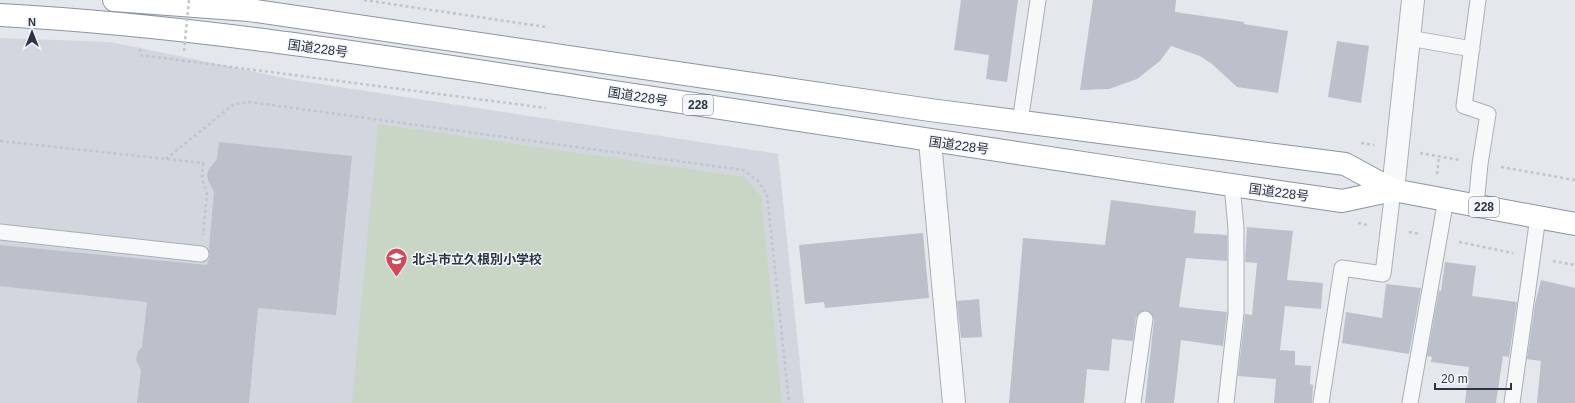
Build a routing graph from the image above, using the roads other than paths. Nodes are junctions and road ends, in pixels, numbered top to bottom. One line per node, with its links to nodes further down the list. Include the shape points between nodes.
1 (114, 0): 8 (highway, 国道228号 / 228, via 249,10)
2 (1038, 0): 8 (lane)
3 (1413, 0): 6 (street)
4 (1478, 0): 7 (lane)
5 (0, 15): 9 (highway, 国道228号 / 228, via 214,34 376,56)
6 (1409, 38): 7 (lane); 11 (street)
7 (1472, 49): 13 (lane, via 1464,106 1488,114)
8 (1020, 122): 11 (highway, 国道228号 / 228, via 1345,164)
9 (930, 141): 10 (highway, 国道228号 / 228); 19 (street)
10 (1232, 185): 11 (highway, 国道228号 / 228, via 1342,201); 21 (lane, via 1236,228 1236,313)
11 (1393, 190): 12 (highway, 国道228号 / 228); 22 (lane, via 1383,274 1342,268)
12 (1446, 199): 13 (highway, 国道228号 / 228); 23 (lane)
13 (1476, 205): 14 (highway, 国道228号 / 228)
14 (1538, 217): 15 (highway, 国道228号 / 228); 24 (lane)
15 (1575, 224)
16 (0, 232): 17 (lane)
17 (202, 254)
18 (1145, 319): 20 (lane)
19 (954, 403)
20 (1133, 403)
21 (1226, 403)
22 (1321, 403)
23 (1410, 403)
24 (1512, 403)

